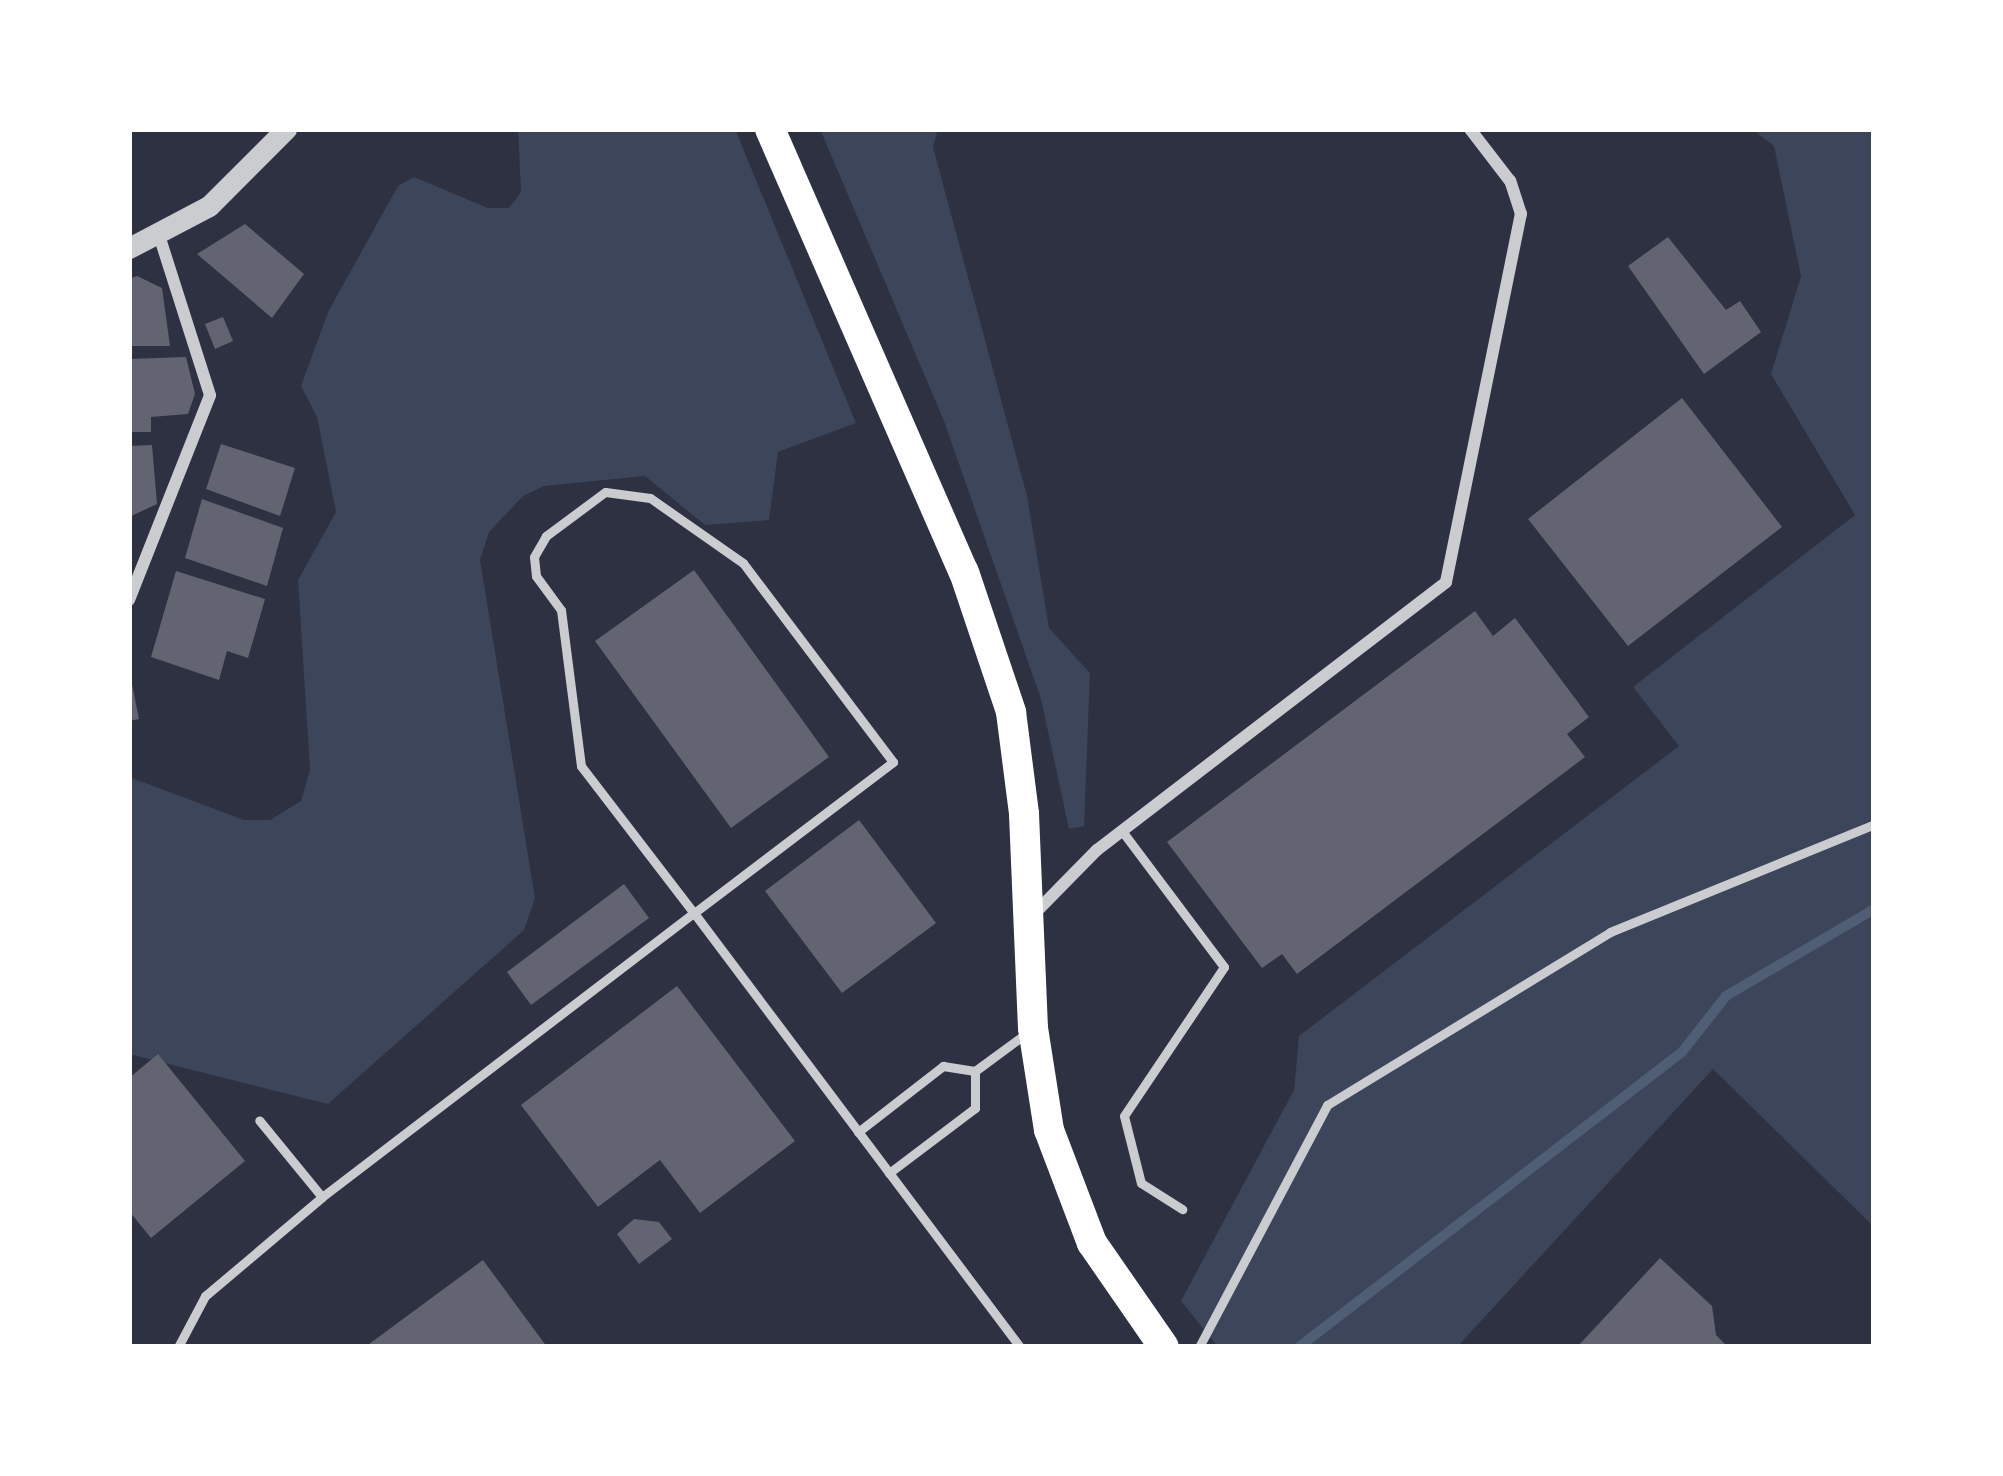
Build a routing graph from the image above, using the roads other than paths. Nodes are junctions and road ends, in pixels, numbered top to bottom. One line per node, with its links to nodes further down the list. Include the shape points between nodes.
1 (286, 129): 4 (street, via 258,164)
2 (770, 129): 10 (main road, via 964,572 994,660 1013,732)
3 (1470, 129): 8 (street, via 1510,182 1521,214 1446,582)
4 (160, 238): 5 (street); 6 (street, via 210,394)
5 (129, 248)
6 (129, 600)
7 (1874, 824): 21 (lane, via 1610,932 1327,1105)
8 (1122, 831): 10 (street); 17 (lane, via 1224,967 1124,1116 1142,1183)
9 (694, 913): 9 (lane, via 581,766 561,610 536,576 534,556 546,536 605,492 650,498 743,563 893,763); 14 (lane); 16 (lane)
10 (1028, 919): 11 (main road)
11 (1033, 1028): 12 (lane); 20 (main road, via 1048,1130 1075,1200 1112,1275)
12 (975, 1070): 14 (lane, via 943,1066); 15 (lane, via 974,1108)
13 (259, 1120): 16 (lane)
14 (858, 1132): 15 (lane)
15 (889, 1173): 19 (lane)
16 (322, 1197): 18 (lane, via 205,1296)
17 (1182, 1209)
18 (178, 1347)
19 (1020, 1347)
20 (1164, 1347)
21 (1199, 1347)

